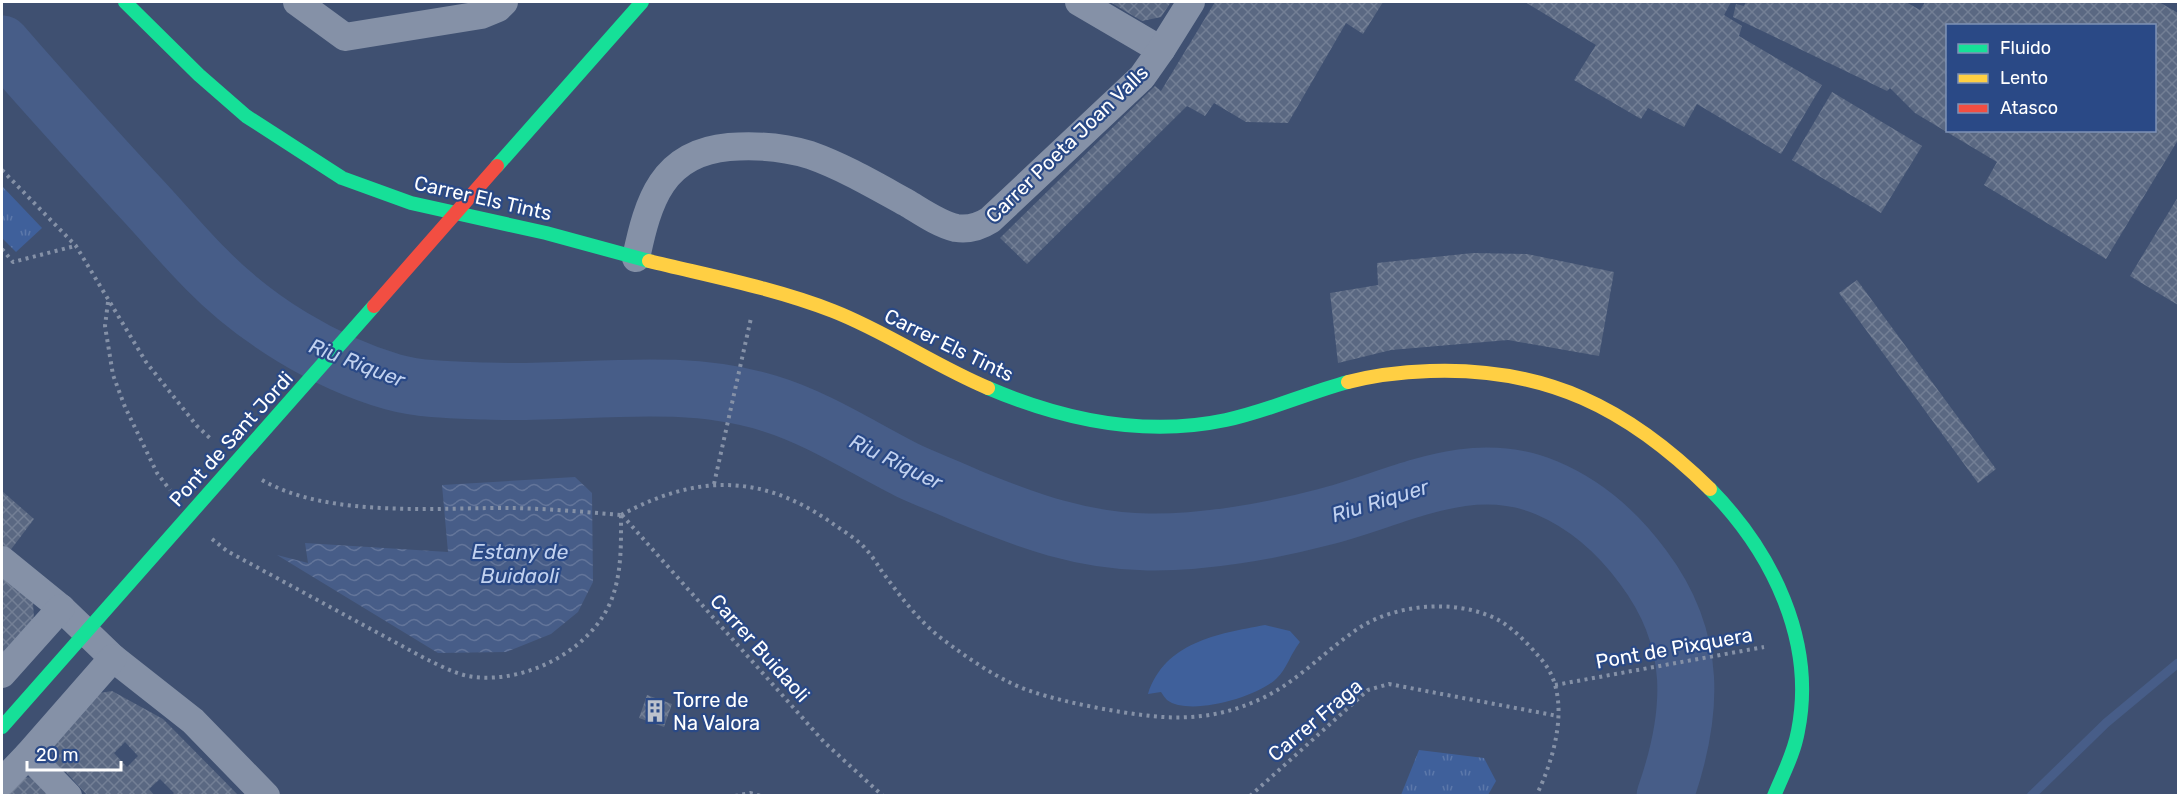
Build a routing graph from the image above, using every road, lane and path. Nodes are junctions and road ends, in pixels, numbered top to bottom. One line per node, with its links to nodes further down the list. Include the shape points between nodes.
1 (125, 2): 11 (street, Carrer Els Tints, via 248,117 338,176 391,197)
2 (297, 2): 3 (street, via 345,37 481,15)
3 (504, 2)
4 (642, 2): 27 (street, Pont de Sant Jordi)
5 (1079, 2): 7 (street)
6 (1191, 2): 7 (street, Carrer Poeta Joan Valls)
7 (1161, 50): 11 (street, Carrer Poeta Joan Valls, via 1143,76 979,227 967,229 946,224 810,155 736,146 704,150 675,166 653,197)
8 (2, 170): 9 (path)
9 (76, 246): 10 (path, via 13,262); 13 (path)
10 (2, 249)
11 (636, 258): 12 (street, Carrer Els Tints)
12 (758, 288): 16 (path); 22 (street, Carrer Els Tints, via 836,312 1005,396 1099,422 1160,426 1224,420 1358,379 1416,371 1474,370 1575,393 1608,408 1668,449 1717,495 1759,548 1775,578)
13 (108, 302): 14 (path, via 146,362); 17 (path, via 105,326 112,375 157,473)
14 (212, 441)
15 (254, 474): 18 (path, via 300,495 373,507 517,508)
16 (714, 484): 18 (path, via 664,495); 25 (path, via 743,485 811,509 864,546 911,609 942,639 989,671 1032,692 1148,716 1176,719 1216,715 1258,700 1288,682 1359,628 1397,611 1435,605 1501,621 1547,665)
17 (171, 492)
18 (621, 514): 19 (path, via 620,568 600,621 589,634 547,663 491,678 459,673 426,659 226,551); 34 (path, Carrer Buidaoli, via 824,742)
19 (208, 534)
20 (2, 560): 21 (street)
21 (61, 608): 23 (street); 24 (street)
22 (1798, 641): 25 (path, Pont de Pixquera); 37 (street, Carrer Els Tints, via 1802,709 1791,758)
23 (113, 658): 28 (street); 31 (street, via 193,721)
24 (2, 674)
25 (1555, 685): 26 (path)
26 (1558, 716): 35 (path, Carrer Fraga, via 1389,684 1368,690); 36 (path, via 1548,768)
27 (2, 727)
28 (28, 755): 29 (street); 30 (street)
29 (2, 782)
30 (68, 795)
31 (266, 795)
32 (735, 795): 33 (path)
33 (761, 795)
34 (883, 795)
35 (1250, 795)
36 (1536, 795)
37 (1774, 795)

